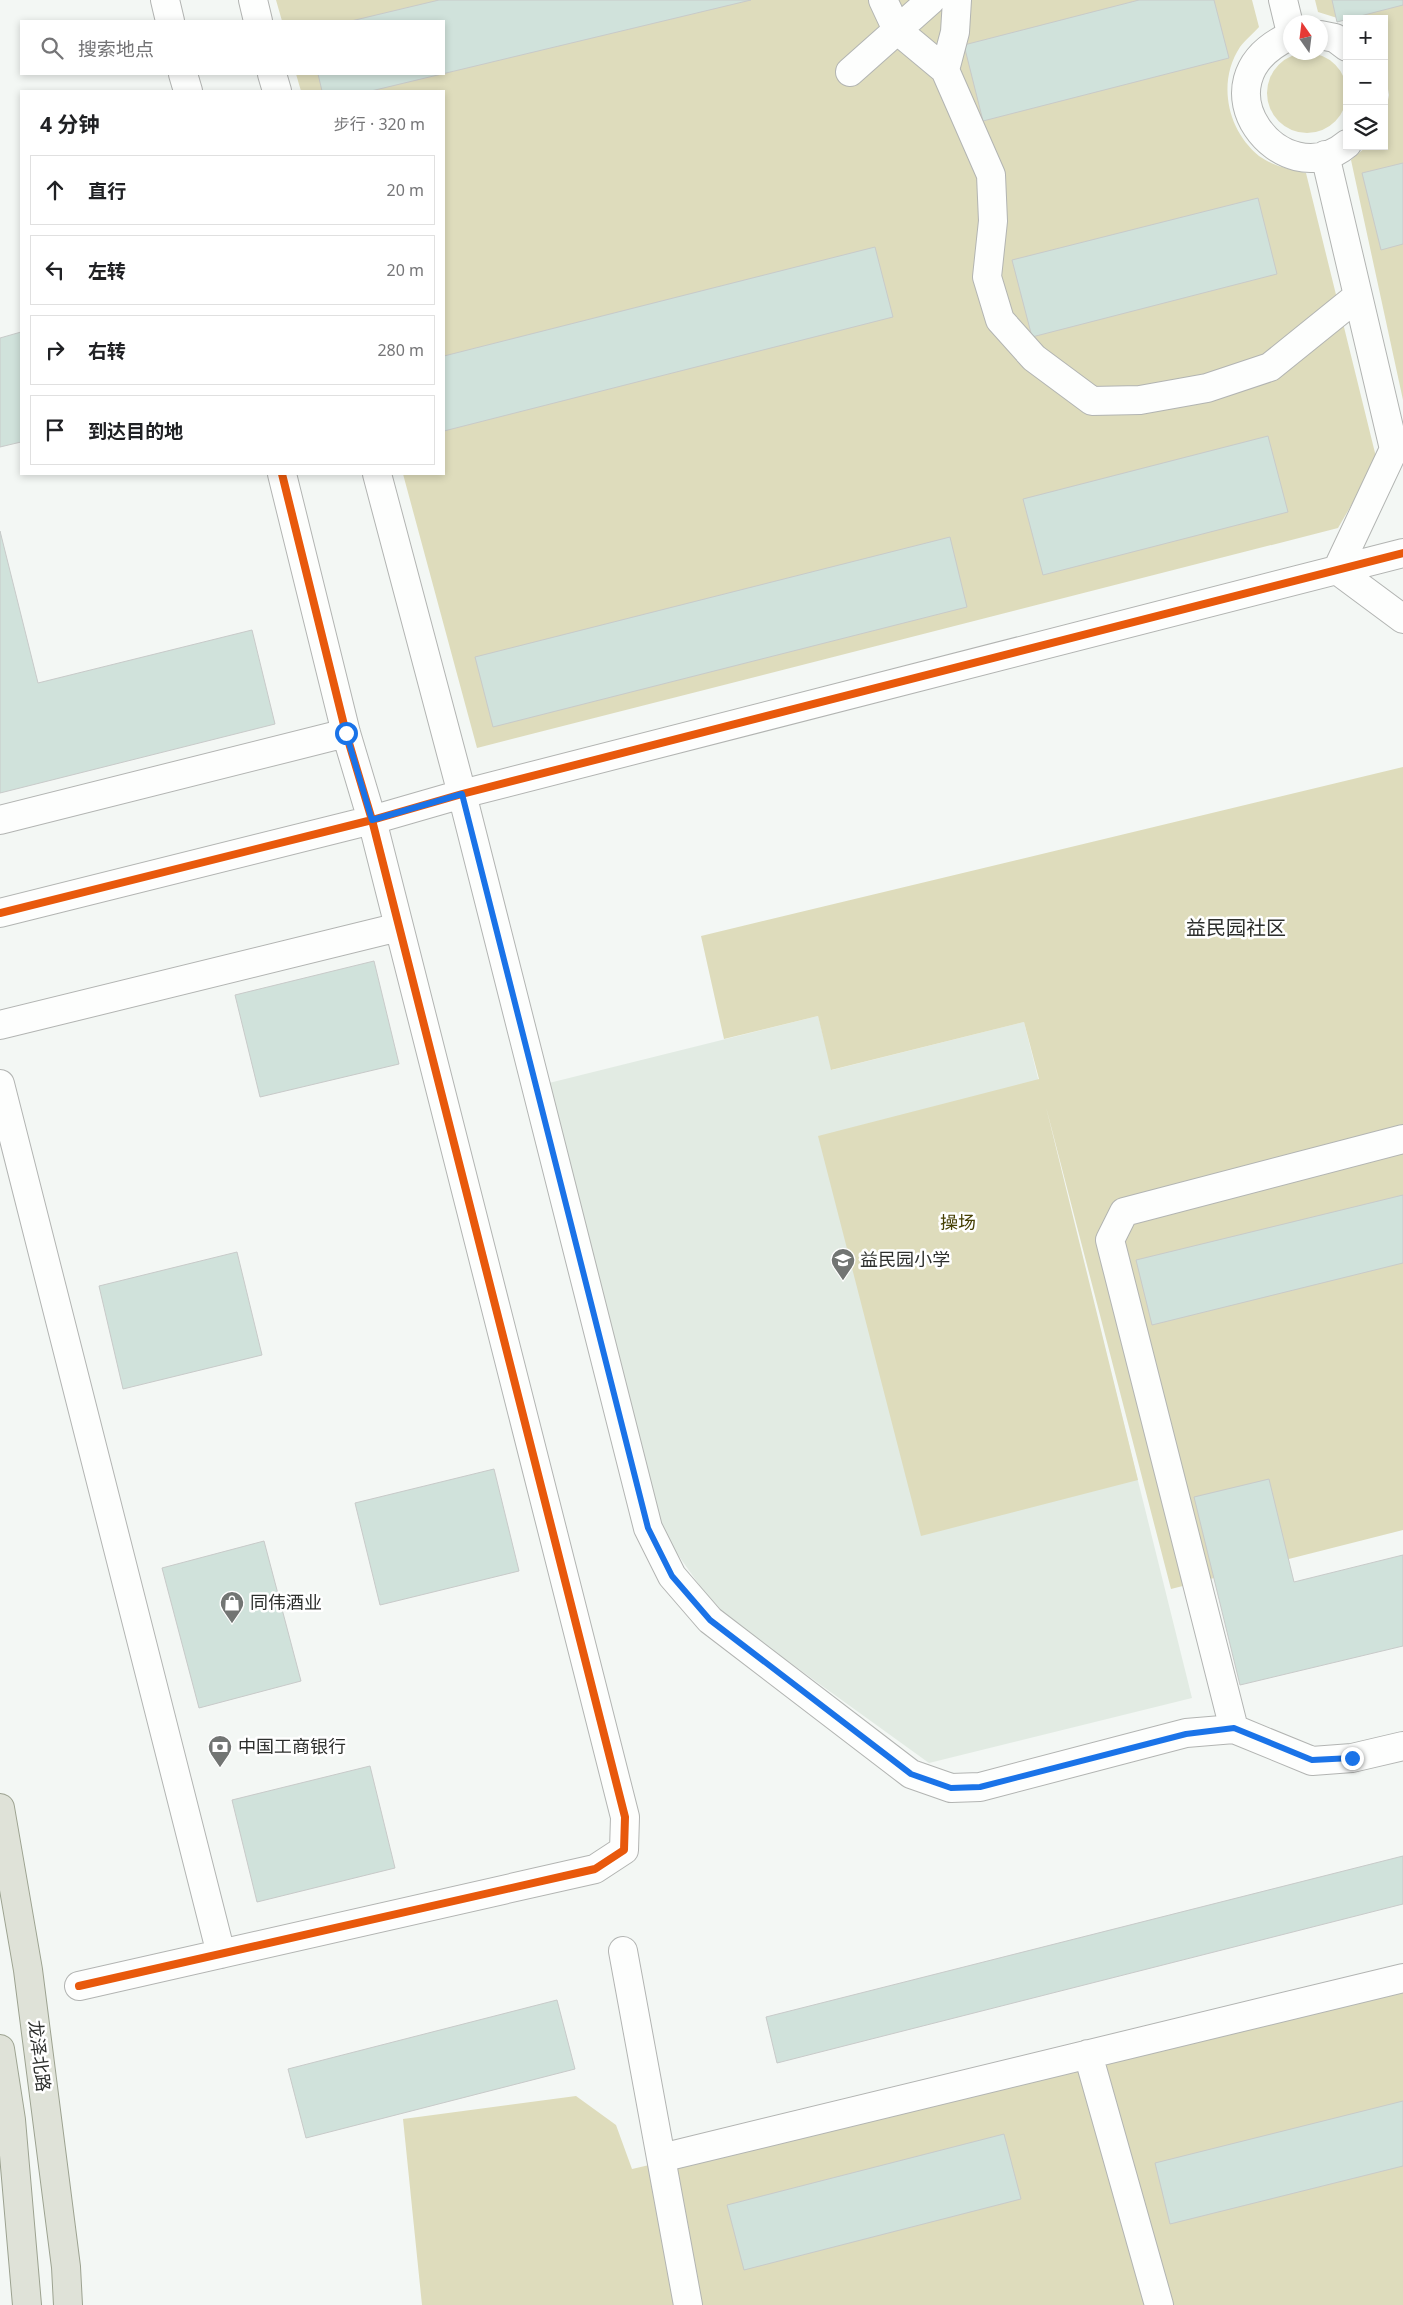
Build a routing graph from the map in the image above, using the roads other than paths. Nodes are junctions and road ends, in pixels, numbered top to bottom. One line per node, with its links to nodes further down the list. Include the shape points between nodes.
1 (165, 0): 8 (street)
2 (253, 0): 9 (street)
3 (883, 0): 10 (street)
4 (931, 0): 10 (street)
5 (957, 0): 14 (street, via 955,32)
6 (1283, 0): 7 (street)
7 (1287, 15)
8 (170, 20)
9 (258, 20)
10 (897, 30): 14 (street); 15 (street)
11 (1328, 37): 13 (street)
12 (1283, 39): 20 (street, via 1260,56 1250,73 1246,92 1248,112 1256,130 1270,144 1287,153 1306,157)
13 (1343, 44)
14 (945, 70): 21 (street, via 991,175 993,221 987,277 1000,320 1034,358 1092,401 1140,400 1206,388 1270,368)
15 (850, 72)
16 (183, 75): 18 (street)
17 (272, 75): 19 (street)
18 (188, 90)
19 (277, 90)
20 (1336, 149): 21 (street)
21 (1358, 296): 22 (street)
22 (1399, 452): 26 (street)
23 (282, 475): 28 (street)
24 (378, 475): 29 (street)
25 (1403, 553): 26 (street)
26 (1337, 570): 27 (street); 29 (street)
27 (1403, 619)
28 (346, 733): 30 (street); 31 (street)
29 (462, 794): 31 (street); 37 (street, via 648,1528 672,1576 710,1620 911,1774 951,1788 980,1787 1186,1734)
30 (0, 820)
31 (372, 820): 32 (street); 33 (street)
32 (0, 913)
33 (399, 927): 34 (street); 41 (street, via 625,1817 624,1850 594,1869)
34 (0, 1025)
35 (0, 1084): 41 (street)
36 (1403, 1139): 37 (street, via 1124,1212 1110,1240)
37 (1234, 1728): 38 (street, via 1312,1760 1352,1758)
38 (1403, 1746)
39 (0, 1808): 48 (main road, 龙泽北路, via 28,1970 66,2267)
40 (623, 1951): 46 (street)
41 (222, 1954): 43 (street)
42 (1403, 1978): 45 (street)
43 (78, 1986)
44 (0, 2049): 47 (main road, 龙泽北路, via 11,2120)
45 (1088, 2054): 46 (street); 50 (street)
46 (661, 2158): 49 (street)
47 (27, 2305)
48 (68, 2305)
49 (688, 2305)
50 (1159, 2305)

